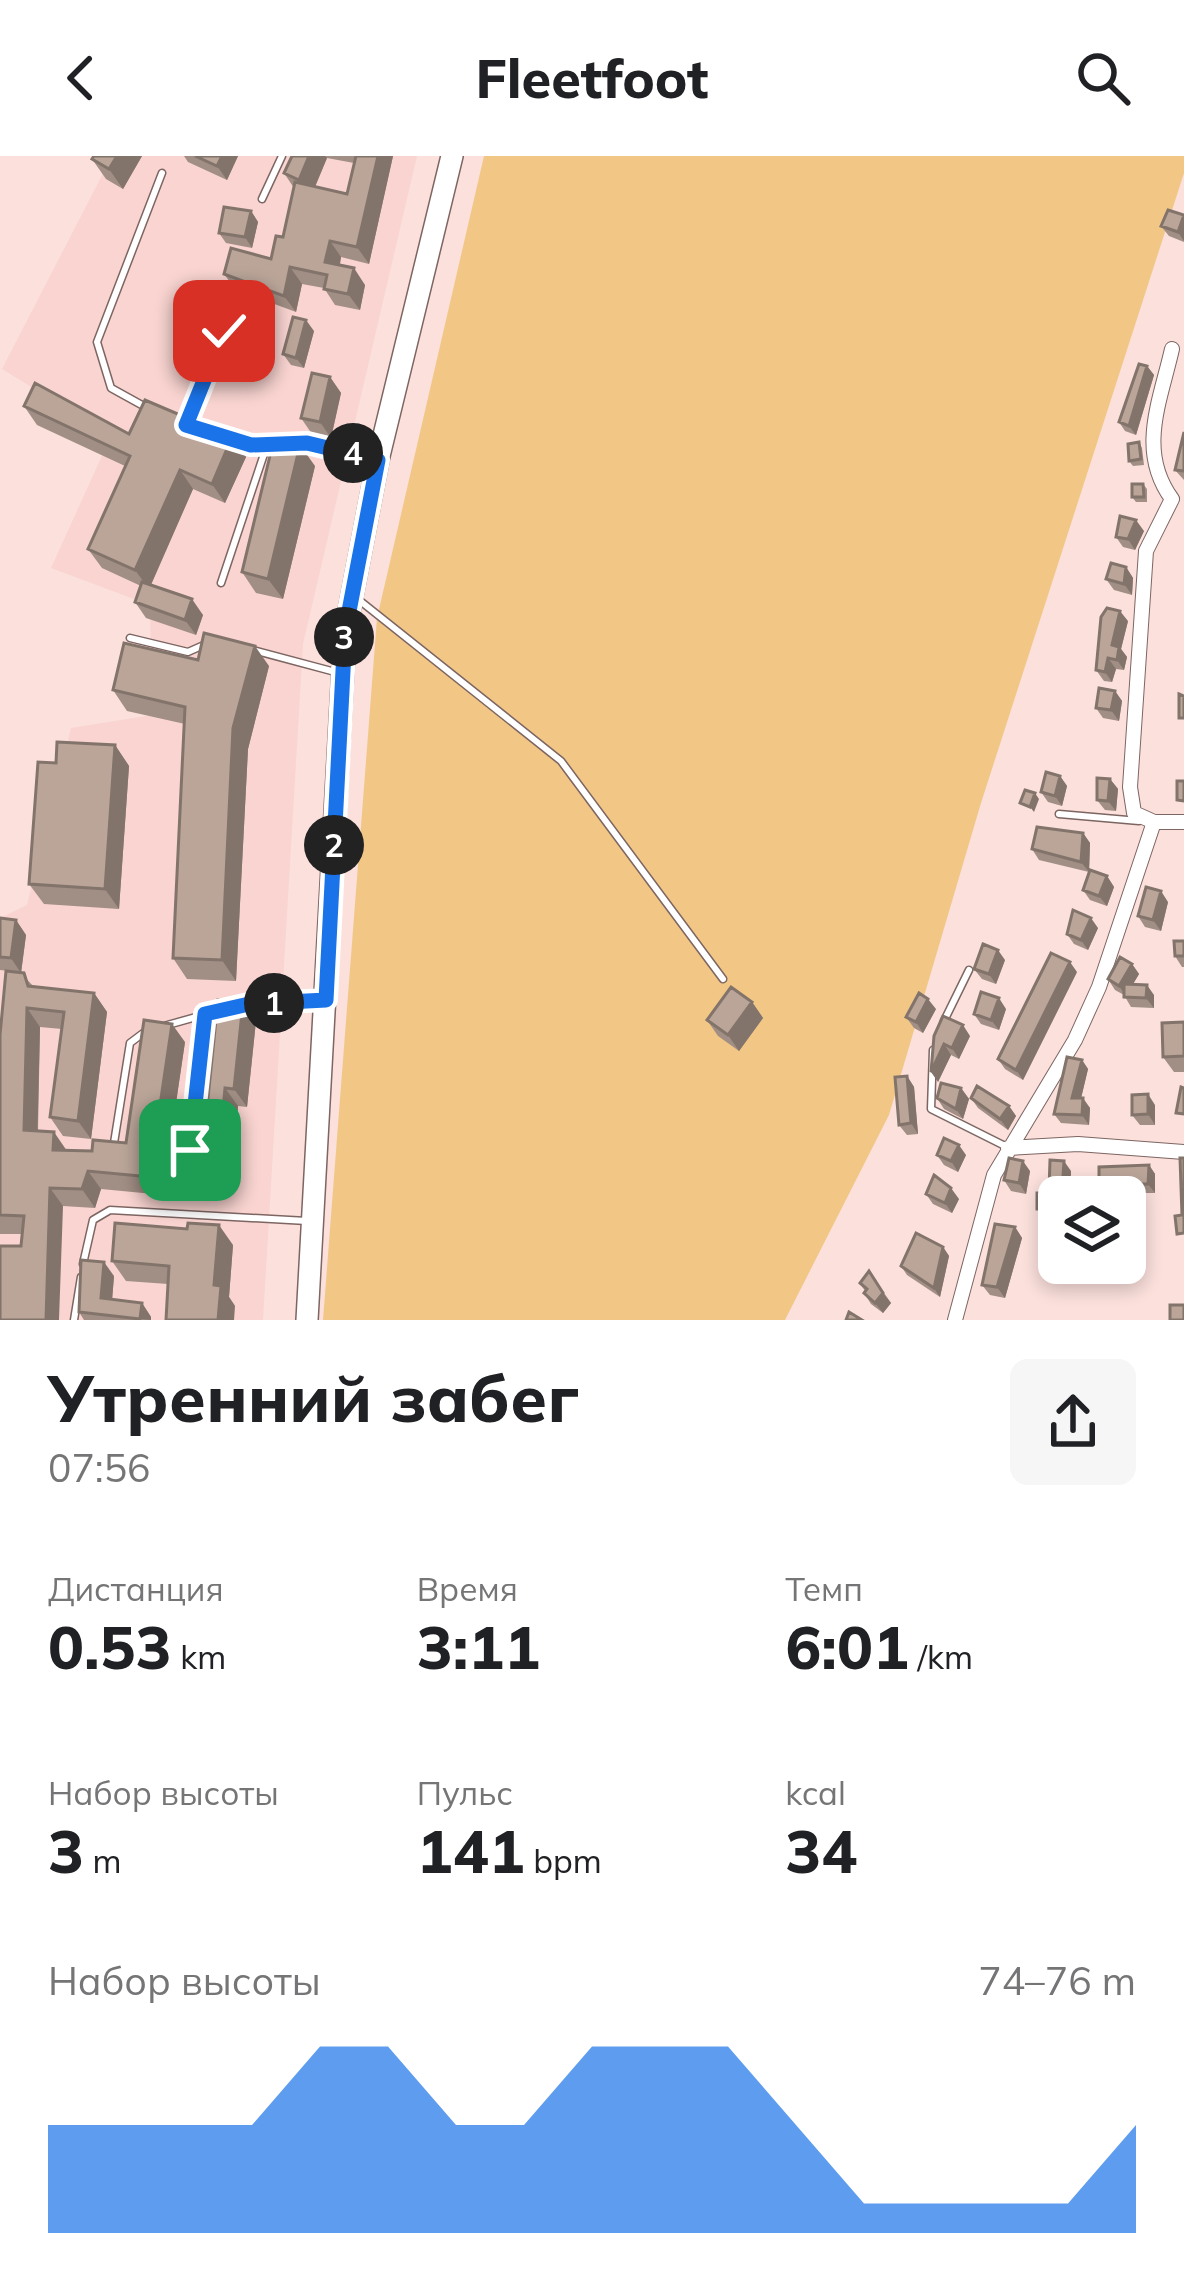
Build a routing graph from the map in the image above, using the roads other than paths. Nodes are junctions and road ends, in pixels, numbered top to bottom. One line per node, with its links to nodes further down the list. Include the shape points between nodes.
1 (282, 156): 4 (lane)
2 (452, 156): 11 (main road)
3 (162, 172): 7 (lane, via 101,327 97,357 110,388)
4 (262, 199)
5 (224, 331): 7 (lane)
6 (1172, 349): 12 (street, via 1150,448)
7 (186, 425): 8 (lane)
8 (204, 431)
9 (222, 437): 10 (lane)
10 (267, 445): 11 (lane, via 307,443); 13 (lane)
11 (378, 460): 14 (main road)
12 (1178, 501): 20 (street, via 1146,551 1130,787 1134,812)
13 (221, 583)
14 (352, 595): 18 (main road); 23 (lane, via 561,761)
15 (130, 638): 16 (lane, via 188,652)
16 (217, 640)
17 (244, 647): 18 (lane)
18 (343, 674): 24 (main road)
19 (1059, 814): 20 (lane)
20 (1149, 821): 21 (street); 27 (street, via 1099,987)
21 (1184, 822)
22 (969, 970): 27 (lane, via 934,1045 929,1105)
23 (723, 980)
24 (326, 1000): 25 (lane); 30 (main road)
25 (205, 1014): 26 (lane, via 134,1037); 28 (lane)
26 (114, 1143)
27 (1008, 1148): 29 (street); 33 (street)
28 (190, 1150)
29 (1184, 1152)
30 (310, 1221): 31 (lane, via 102,1213 90,1227); 32 (main road)
31 (74, 1320)
32 (307, 1320)
33 (955, 1320)

